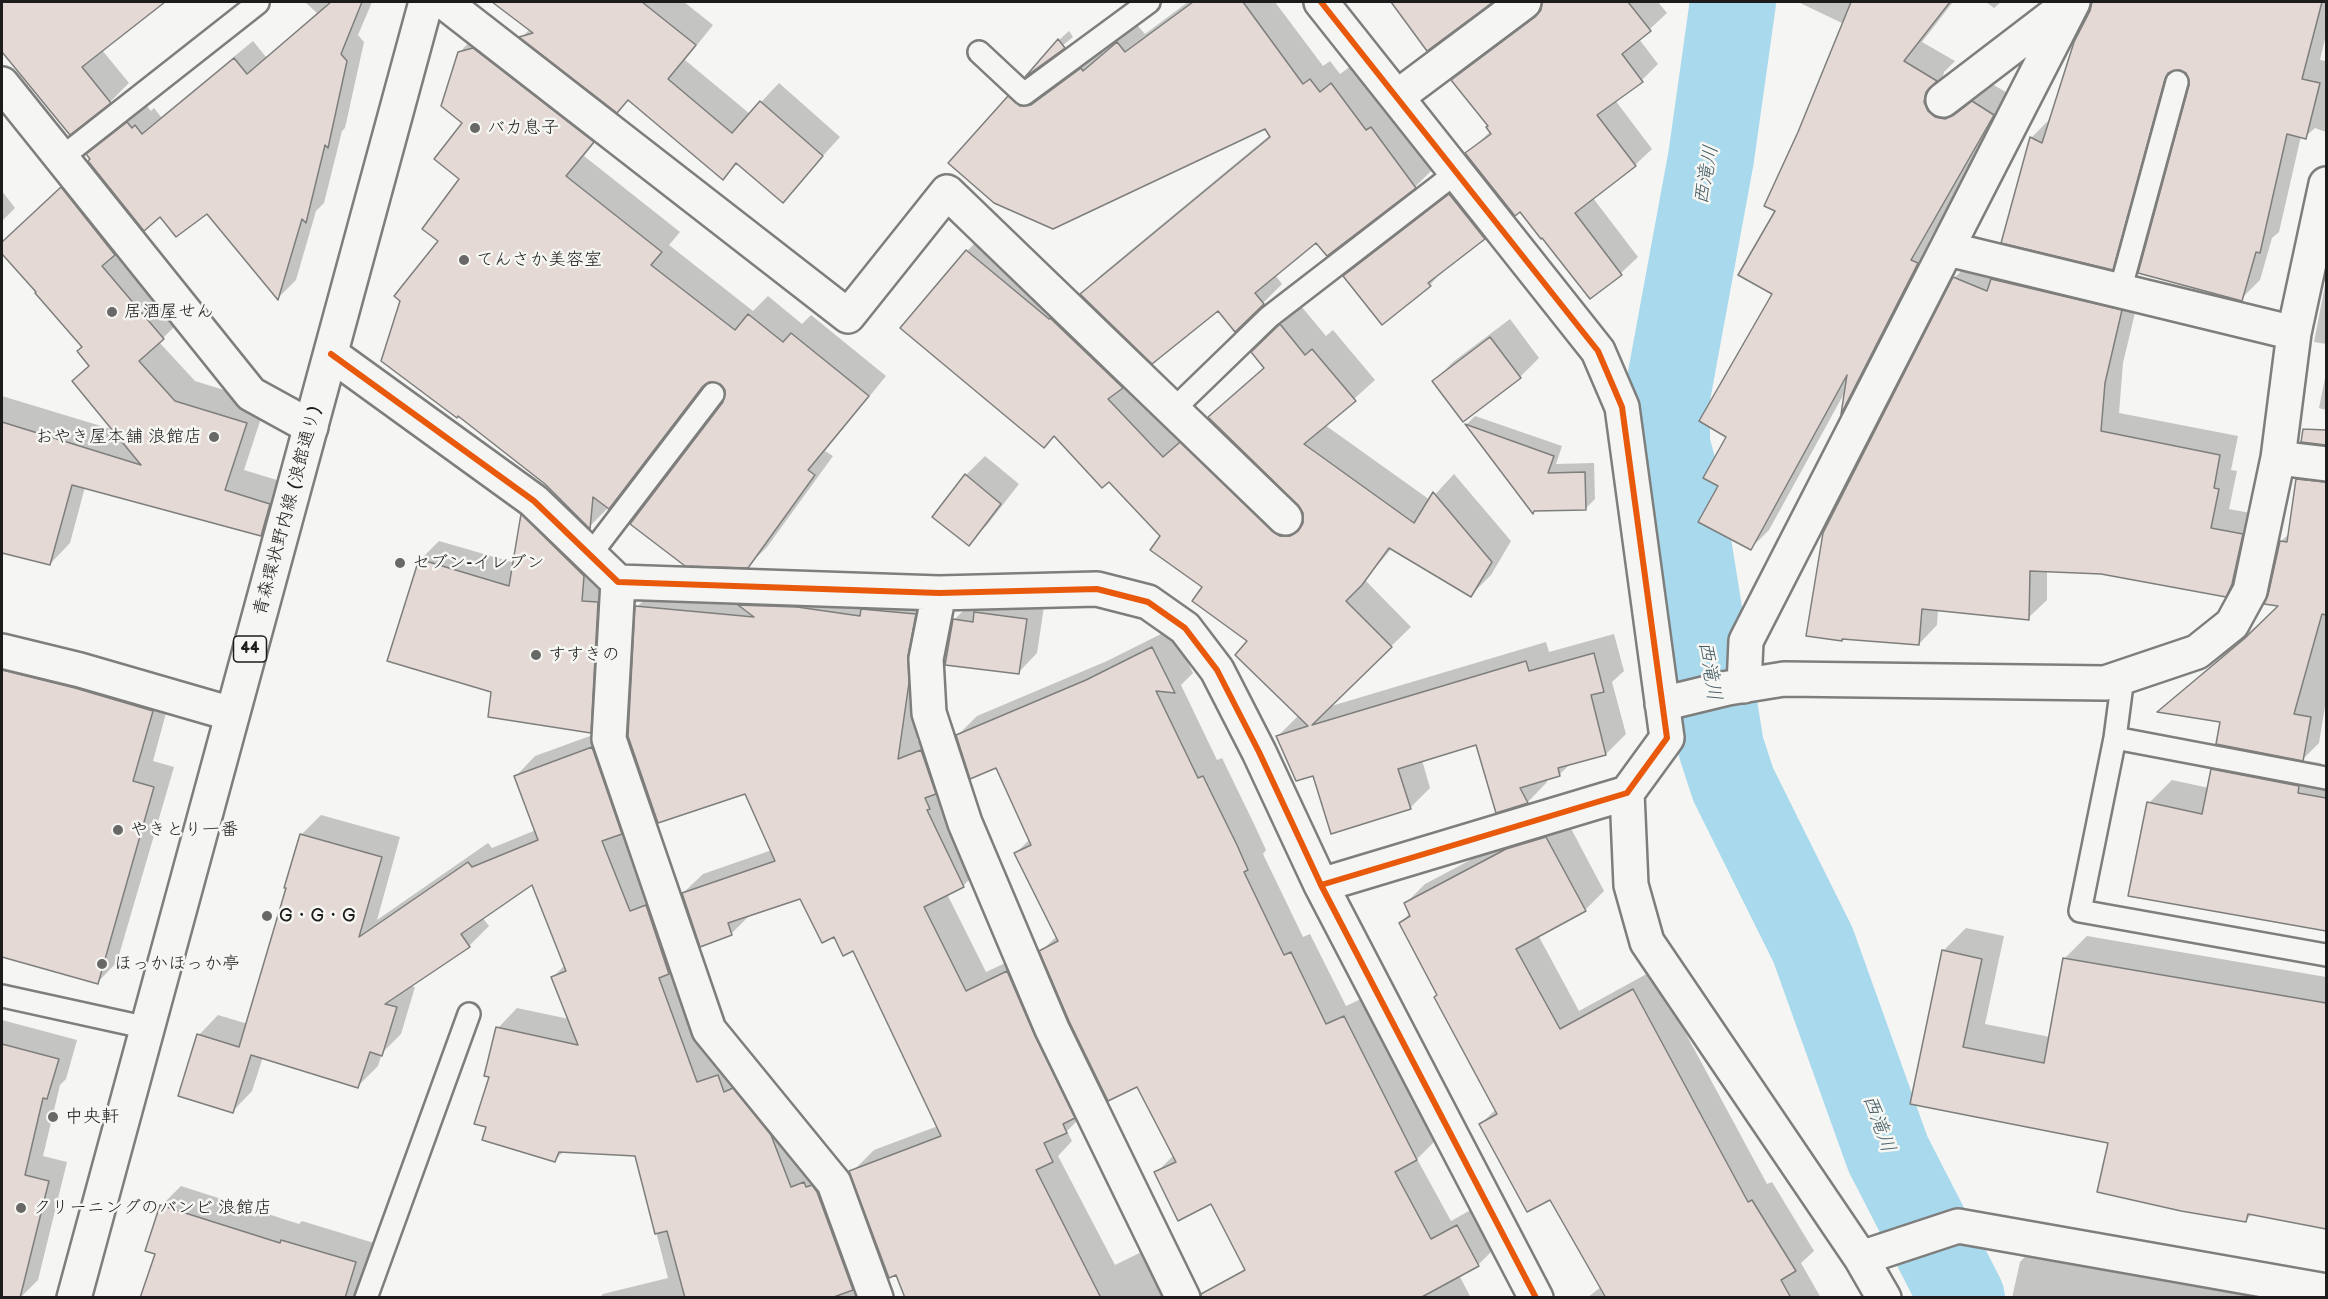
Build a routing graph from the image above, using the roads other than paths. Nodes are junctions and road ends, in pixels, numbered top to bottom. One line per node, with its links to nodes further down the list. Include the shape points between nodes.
1 (426, 2): 19 (street, 青森環状野内線 (浪館通り) / 44)
2 (444, 2): 21 (street, via 848,315 947,192)
3 (1149, 2): 8 (lane, via 1024,94)
4 (1321, 2): 11 (street)
5 (1524, 2): 11 (street)
6 (2073, 2): 12 (street); 16 (street)
7 (258, 3): 13 (lane)
8 (979, 52)
9 (2177, 82): 17 (lane)
10 (2, 84): 13 (street)
11 (1397, 98): 14 (street)
12 (1943, 100)
13 (61, 158): 22 (street, via 251,394)
14 (1456, 172): 21 (lane, via 1269,317); 32 (street, via 1598,351 1622,407)
15 (2326, 185): 18 (street)
16 (1948, 249): 17 (street); 31 (street, via 1746,641)
17 (2120, 291): 18 (street)
18 (2294, 333): 23 (street)
19 (331, 354): 22 (street, 青森環状野内線 (浪館通り) / 44); 26 (street, via 534,501)
20 (713, 394): 26 (lane)
21 (1173, 410): 25 (street)
22 (311, 428): 33 (street, 青森環状野内線 (浪館通り) / 44)
23 (2278, 458): 24 (street); 30 (street, via 2250,591 2232,624 2197,652)
24 (2326, 464)
25 (1285, 518)
26 (590, 555): 27 (street)
27 (618, 582): 28 (street); 46 (street, via 609,739 709,1030 834,1182)
28 (939, 593): 37 (street, via 1097,589 1148,602 1185,628 1222,680); 47 (street, via 926,659 929,713 966,823 1052,1029)
29 (2, 651): 33 (street)
30 (2123, 676): 31 (street, via 2104,683 1784,679); 34 (lane)
31 (1736, 687): 32 (street)
32 (1662, 704): 36 (street, via 1667,738)
33 (232, 714): 41 (street, 青森環状野内線 (浪館通り) / 44)
34 (2115, 738): 35 (lane); 38 (lane, via 2080,911)
35 (2326, 778)
36 (1627, 793): 37 (street); 42 (street, via 1631,885 1647,942)
37 (1321, 885): 48 (street)
38 (2326, 954)
39 (2, 996): 41 (lane)
40 (469, 1014): 45 (lane)
41 (148, 1028): 44 (street, 青森環状野内線 (浪館通り) / 44)
42 (1861, 1258): 43 (street, via 1958,1226); 49 (street)
43 (2326, 1291)
44 (74, 1298)
45 (366, 1298)
46 (876, 1298)
47 (1183, 1298)
48 (1536, 1298)
49 (1884, 1298)

